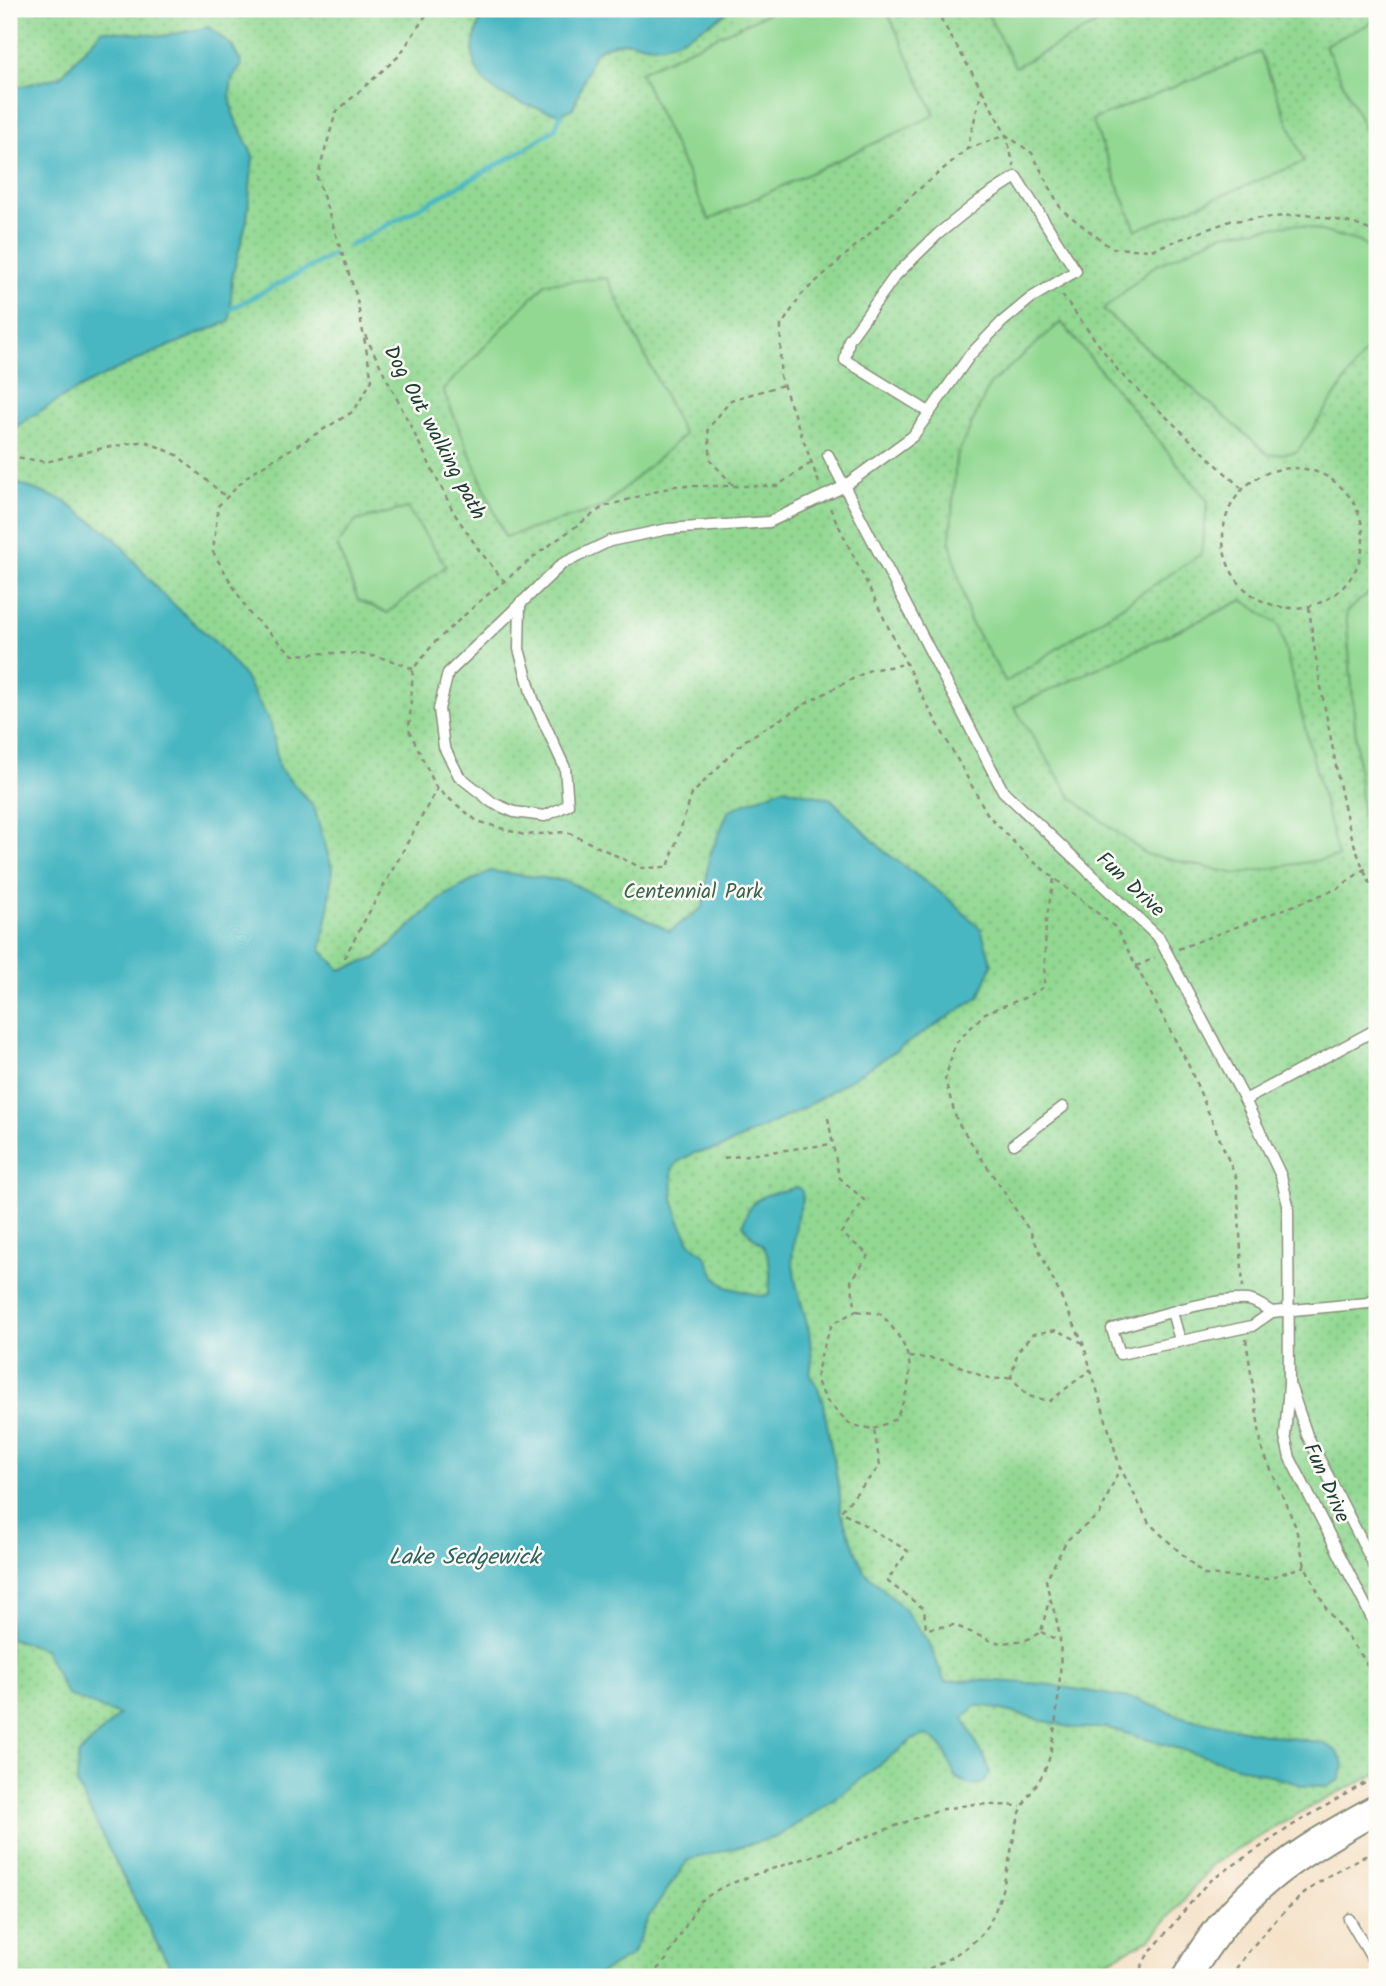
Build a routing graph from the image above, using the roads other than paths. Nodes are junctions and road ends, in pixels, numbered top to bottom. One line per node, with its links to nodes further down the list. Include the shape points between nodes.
1 (929, 412): 1 (lane, via 845,360 849,340 895,276 938,234 1016,177 1076,271 1002,322 970,355); 3 (lane, via 913,436)
2 (828, 456): 3 (lane, Fun Drive)
3 (843, 487): 4 (lane, via 769,522 668,529 610,541 562,564); 6 (lane, Fun Drive, via 1003,791 1159,938)
4 (520, 603): 4 (lane, via 448,673 439,709 444,747 459,776 493,803 514,812 545,816 568,805 565,768 533,699 519,649)
5 (1377, 1029): 6 (lane)
6 (1245, 1100): 10 (lane, Fun Drive, via 1281,1176 1288,1205)
7 (1063, 1107): 8 (lane)
8 (1014, 1144)
9 (1377, 1299): 10 (lane)
10 (1290, 1310): 12 (lane); 14 (lane, Fun Drive)
11 (1172, 1312): 12 (lane, via 1251,1300); 13 (lane); 13 (lane, via 1112,1329 1120,1354)
12 (1272, 1312): 13 (lane, via 1252,1326)
13 (1180, 1340)
14 (1289, 1384): 15 (lane, Fun Drive, via 1307,1435); 16 (lane, Fun Drive, via 1285,1436 1290,1458)
15 (1377, 1571)
16 (1377, 1628)
17 (1377, 1809): 20 (street, via 1303,1851 1262,1881 1216,1931)
18 (1349, 1919): 19 (lane)
19 (1377, 1967)
20 (1187, 1977)

